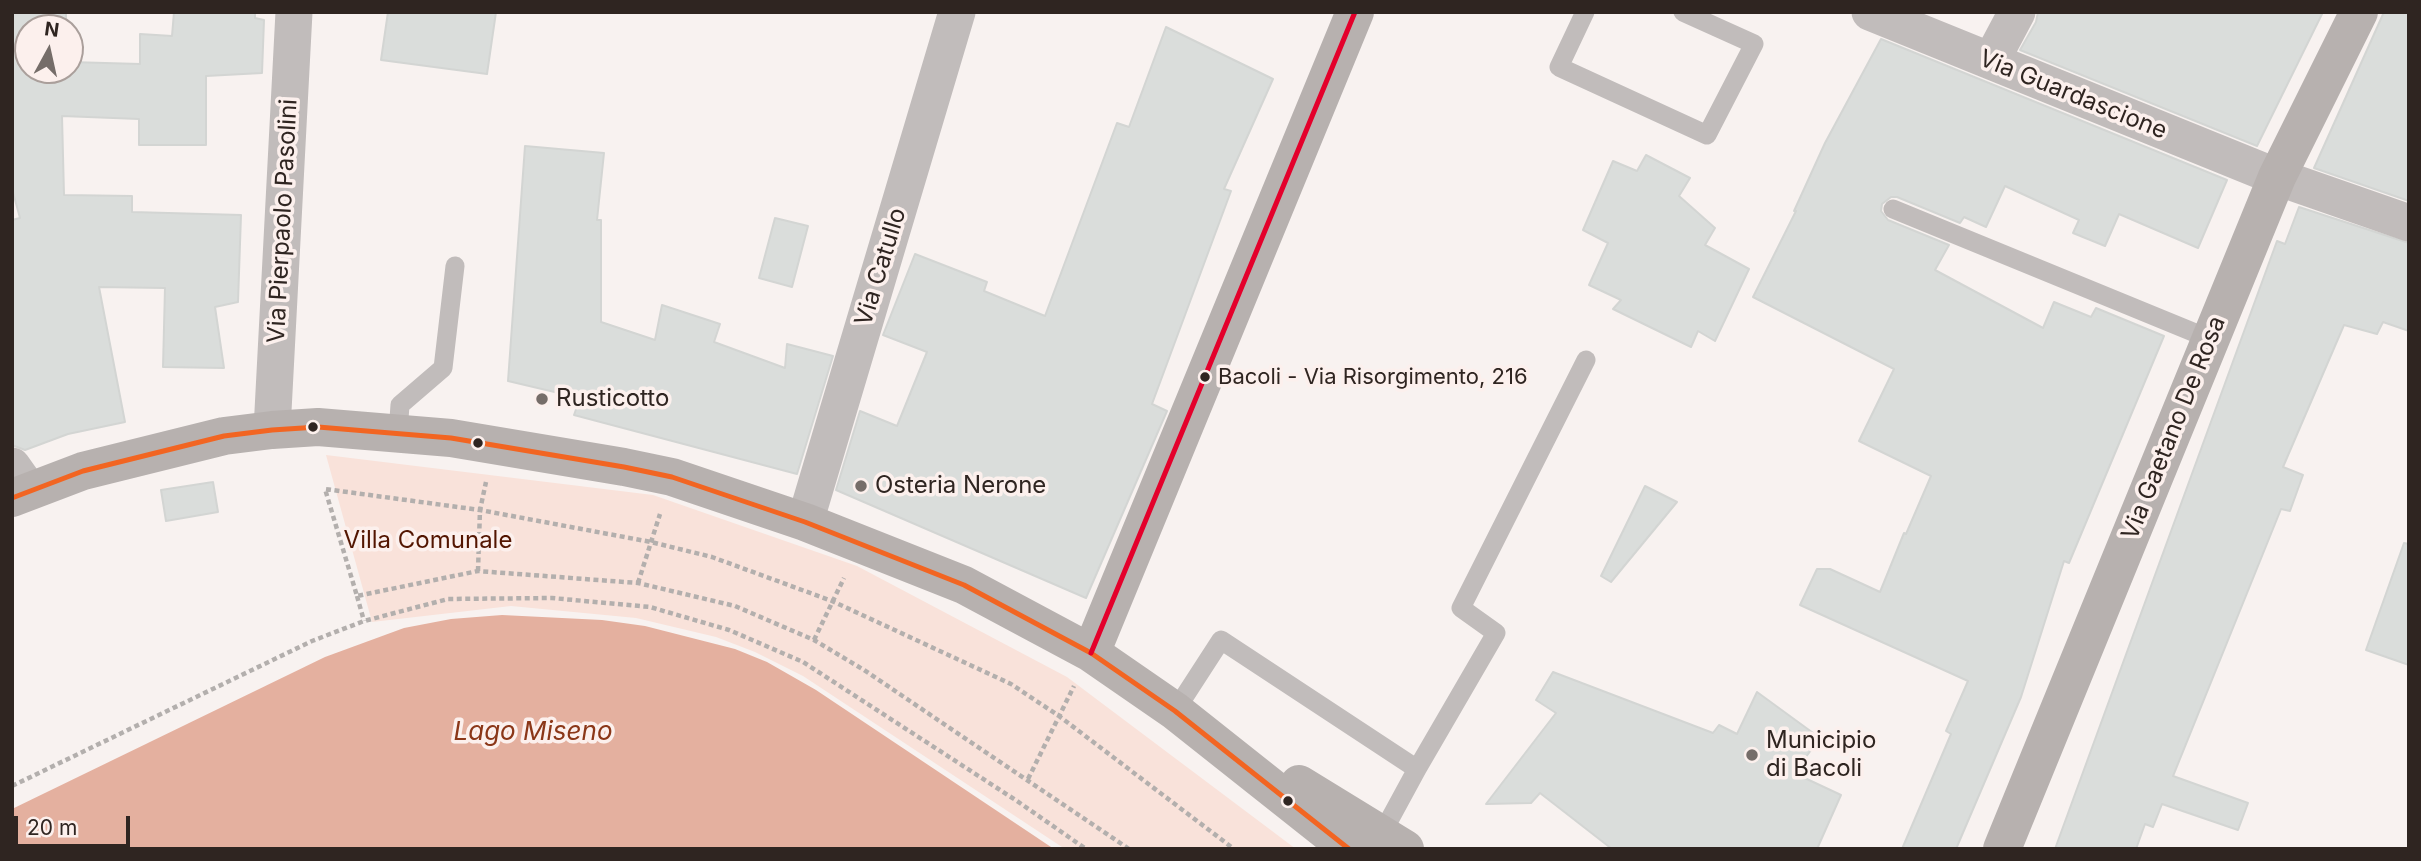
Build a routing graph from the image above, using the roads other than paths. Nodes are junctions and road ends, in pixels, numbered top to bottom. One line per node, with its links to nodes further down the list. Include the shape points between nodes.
1 (294, 12): 16 (street, Via Pierpaolo Pasolini)
2 (957, 12): 19 (street, Via Catullo)
3 (1355, 12): 20 (main road)
4 (1585, 12): 5 (lane, via 1559,67 1707,135 1754,44)
5 (1683, 12)
6 (1870, 12): 9 (street, Via Guardascione)
7 (2017, 12): 9 (street)
8 (2359, 12): 10 (main road, Via Gaetano De Rosa)
9 (1991, 61): 10 (street, Via Guardascione)
10 (2277, 177): 12 (street, Via Guardascione); 14 (main road, Via Gaetano De Rosa)
11 (1893, 209): 14 (lane)
12 (2409, 223)
13 (455, 266): 17 (lane, via 443,368 400,405)
14 (2210, 340): 24 (main road, Via Gaetano De Rosa)
15 (1586, 360): 22 (lane, via 1461,608 1496,633)
16 (272, 430): 17 (main road, via 318,427); 18 (main road, via 224,436)
17 (398, 433): 19 (main road, via 636,469)
18 (18, 485)
19 (805, 522): 20 (main road, via 964,585)
20 (1091, 653): 21 (main road)
21 (1175, 711): 22 (lane, via 1222,640); 23 (main road)
22 (1417, 769): 23 (lane)
23 (1377, 845)
24 (2002, 849)

